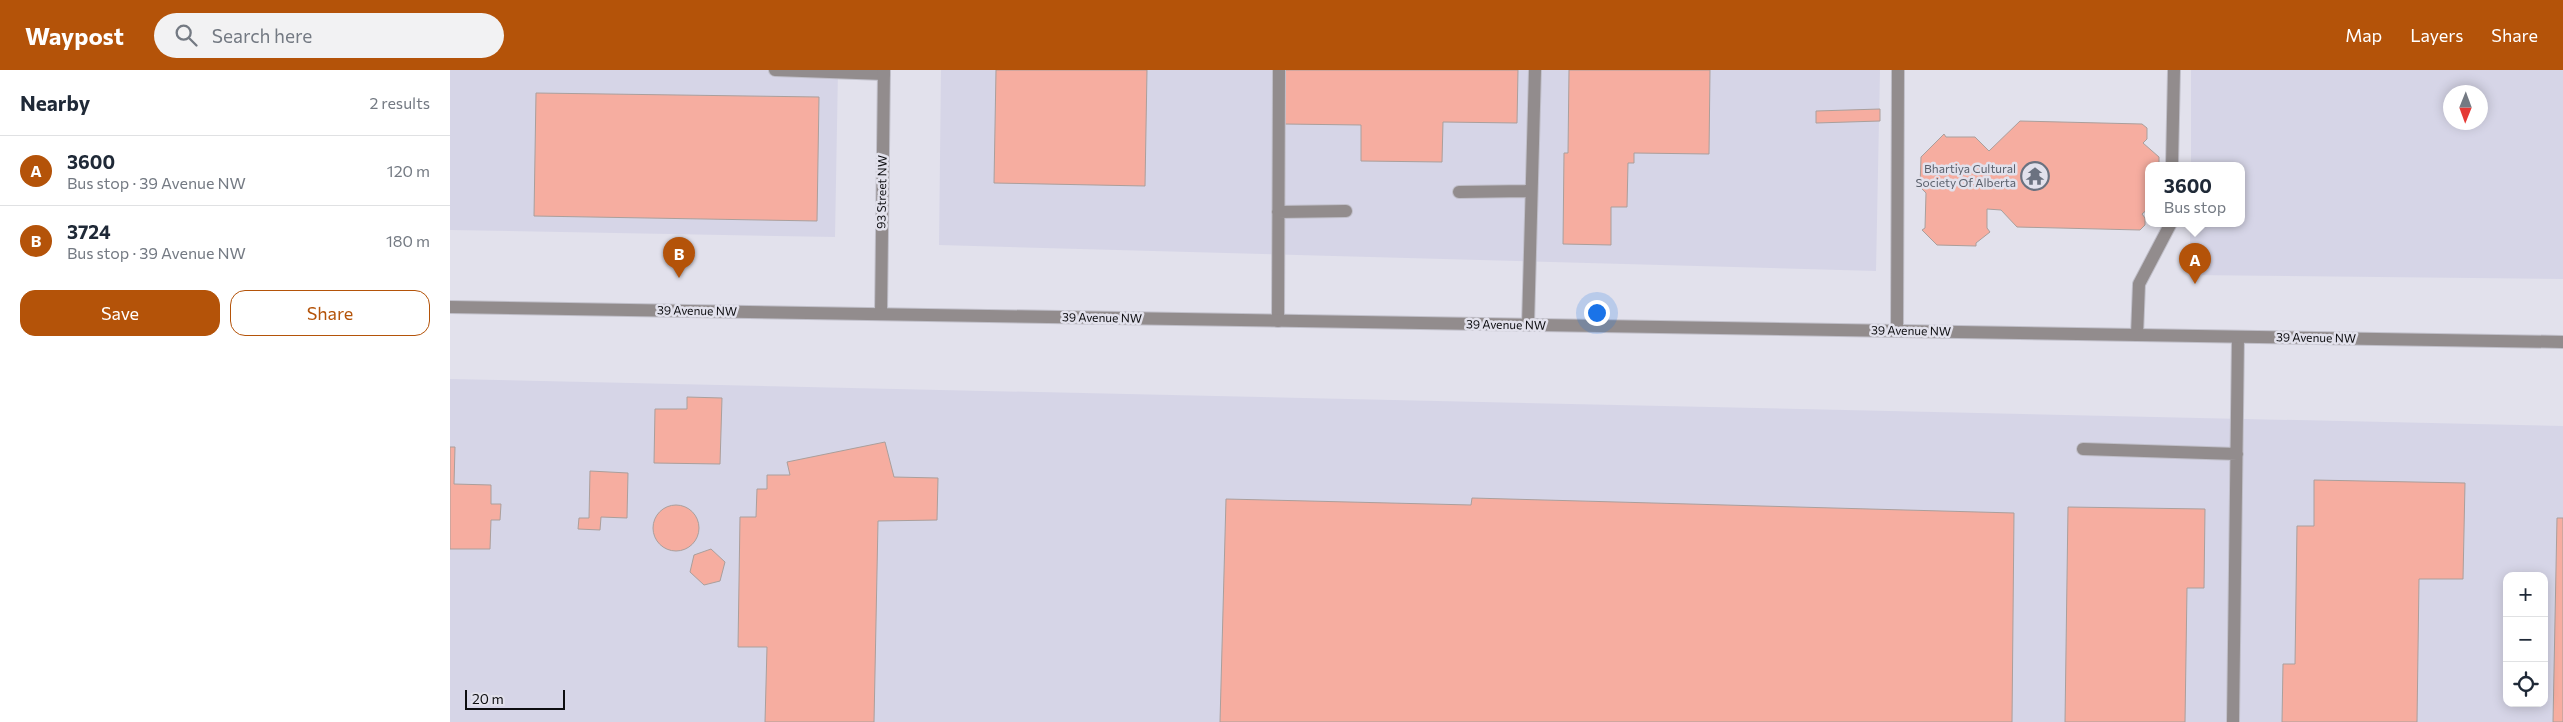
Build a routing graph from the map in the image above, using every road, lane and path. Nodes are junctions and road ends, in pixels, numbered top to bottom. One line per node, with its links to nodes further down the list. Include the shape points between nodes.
1 (775, 70): 6 (street)
2 (1278, 70): 11 (street)
3 (1535, 70): 8 (street)
4 (1898, 70): 17 (street)
5 (2174, 70): 7 (street)
6 (884, 72): 14 (street, 93 Street NW)
7 (2172, 162)
8 (1531, 191): 9 (street); 16 (street)
9 (1459, 192)
10 (1346, 211): 11 (street)
11 (1278, 212): 15 (street)
12 (2168, 227): 18 (street, via 2139,284)
13 (450, 307): 14 (street, 39 Avenue NW)
14 (881, 314): 15 (street, 39 Avenue NW)
15 (1278, 321): 16 (street, 39 Avenue NW)
16 (1528, 325): 17 (street, 39 Avenue NW)
17 (1897, 331): 18 (street, 39 Avenue NW)
18 (2138, 335): 19 (street, 39 Avenue NW)
19 (2238, 337): 20 (street, 39 Avenue NW); 22 (street)
20 (2563, 342)
21 (2083, 449): 22 (street)
22 (2236, 454): 23 (street)
23 (2233, 722)

